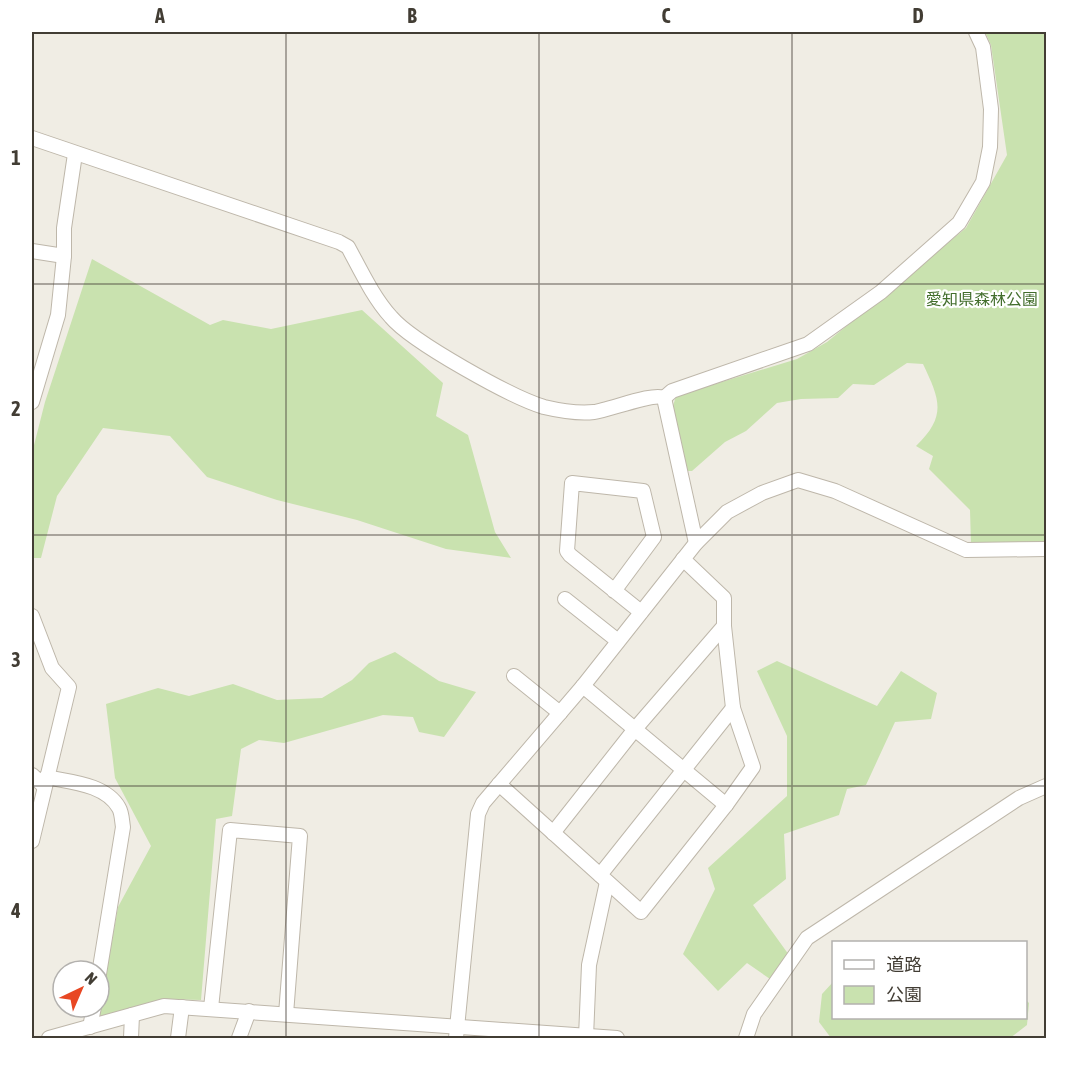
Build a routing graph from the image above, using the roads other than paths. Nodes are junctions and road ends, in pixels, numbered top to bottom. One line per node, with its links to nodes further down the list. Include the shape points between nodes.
1 (976, 32): 6 (street, via 983,47 991,109 990,147 983,182 959,223 881,292 808,344 672,391)
2 (32, 138): 3 (street)
3 (75, 154): 5 (street, via 64,228); 6 (street, via 343,244 392,319 432,349 524,399 575,413 611,410 656,395)
4 (32, 251): 5 (street)
5 (64, 256): 7 (street, via 57,315)
6 (664, 398): 8 (street)
7 (32, 402)
8 (696, 543): 9 (street, via 727,512 798,480 835,491 966,550); 10 (street)
9 (1047, 549)
10 (683, 559): 13 (street); 15 (street, via 724,598)
11 (614, 591): 11 (street, via 567,551 572,483 644,491 654,537); 13 (street)
12 (566, 599): 16 (street)
13 (641, 612): 16 (street)
14 (32, 616): 24 (street, via 52,668 69,687)
15 (724, 626): 19 (street); 21 (street)
16 (618, 641): 18 (street)
17 (514, 676): 20 (street)
18 (583, 686): 20 (street); 21 (street)
19 (734, 708): 22 (street); 27 (street, via 753,767)
20 (560, 712): 25 (street)
21 (636, 729): 22 (street); 28 (street)
22 (685, 770): 27 (street); 30 (street)
23 (32, 775): 24 (street)
24 (45, 781): 29 (street); 31 (street, via 93,788 105,793 119,808 123,827)
25 (499, 784): 28 (street); 39 (street, via 478,814)
26 (1047, 786): 47 (street, via 1019,798 807,938 754,1014)
27 (726, 805): 30 (street, via 641,912)
28 (553, 833): 30 (street)
29 (32, 841)
30 (603, 878): 41 (street, via 589,965)
31 (101, 959)
32 (182, 1007): 33 (street); 36 (street, via 164,1006); 44 (street)
33 (211, 1008): 34 (street); 35 (street, via 230,830 300,836)
34 (249, 1011): 35 (street); 45 (street)
35 (286, 1014): 39 (street)
36 (132, 1016): 38 (street); 43 (street)
37 (92, 1019): 38 (street)
38 (90, 1027): 42 (street)
39 (457, 1032): 40 (street)
40 (544, 1036): 41 (street)
41 (586, 1036): 46 (street)
42 (49, 1038)
43 (131, 1038)
44 (178, 1038)
45 (240, 1038)
46 (616, 1038)
47 (746, 1038)

